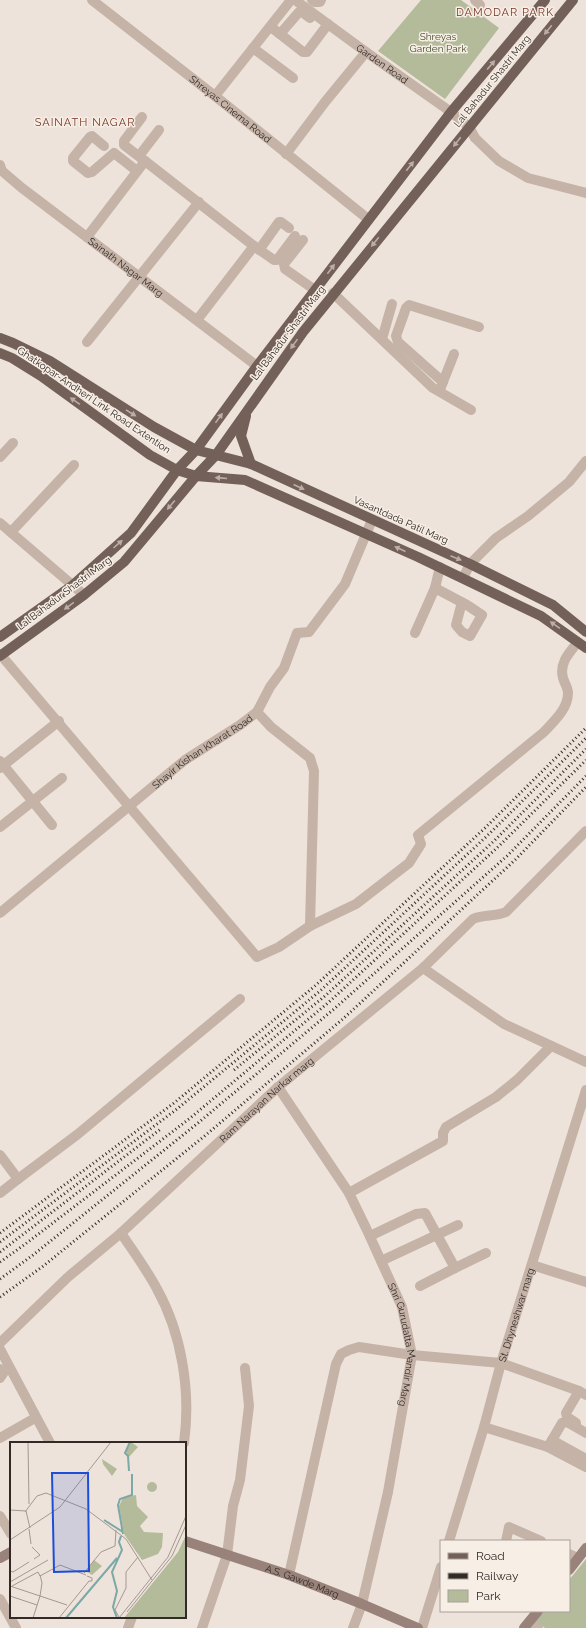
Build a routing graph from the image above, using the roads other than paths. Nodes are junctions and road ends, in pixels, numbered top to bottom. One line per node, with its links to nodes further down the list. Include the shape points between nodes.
1 (92, 0): 14 (street, Shreyas Cinema Road)
2 (292, 0): 8 (street)
3 (295, 0): 9 (street, Garden Road)
4 (312, 0): 5 (street)
5 (321, 0)
6 (545, 0): 15 (main road, Lal Bahadur Shastri Marg, one-way to 6)
7 (573, 0): 17 (main road, Lal Bahadur Shastri Marg, one-way to 17)
8 (272, 27): 10 (street); 11 (street)
9 (327, 27): 10 (street, via 298,12); 10 (street, via 307,52 303,52); 12 (street, Garden Road)
10 (280, 34)
11 (254, 48): 13 (street); 14 (street)
12 (366, 52): 15 (street, Garden Road); 20 (street)
13 (293, 78)
14 (215, 96): 20 (street, Shreyas Cinema Road)
15 (451, 112): 17 (street, Garden Road); 26 (main road, Lal Bahadur Shastri Marg, one-way to 15)
16 (142, 117): 21 (street, via 124,141 124,145)
17 (469, 127): 24 (street, Garden Road, via 475,138 499,161 528,178); 32 (main road, Lal Bahadur Shastri Marg, one-way to 32)
18 (159, 130): 21 (street)
19 (104, 146): 23 (street, via 92,136 73,161 88,172 92,172 114,153)
20 (286, 154): 26 (street, Shreyas Cinema Road)
21 (142, 158): 23 (street); 25 (street)
22 (0, 165): 28 (street, Sainath Nagar Marg, via 2,171)
23 (137, 171): 28 (street)
24 (586, 193)
25 (199, 202): 29 (street); 30 (street)
26 (368, 219): 31 (main road, Lal Bahadur Shastri Marg, one-way to 26)
27 (296, 234): 29 (street, via 279,222); 29 (street, via 277,260); 31 (street, via 284,264 285,269)
28 (87, 237): 30 (street, Sainath Nagar Marg)
29 (256, 248): 34 (street)
30 (139, 276): 34 (street, Sainath Nagar Marg); 38 (street)
31 (315, 290): 42 (main road, Lal Bahadur Shastri Marg)
32 (333, 293): 37 (street); 45 (main road, Lal Bahadur Shastri Marg, one-way to 45)
33 (392, 304): 37 (street)
34 (196, 320): 42 (street, Sainath Nagar Marg)
35 (479, 327): 44 (street, via 409,305 406,308 396,336 398,342)
36 (0, 338): 41 (main road, Ghatkopar-Andheri Link Road Extention)
37 (382, 339): 44 (street, via 433,388)
38 (87, 342)
39 (0, 353): 43 (main road, Ghatkopar-Andheri Link Road Extention)
40 (454, 354): 44 (street)
41 (50, 361): 43 (main road); 48 (main road, Ghatkopar-Andheri Link Road Extention, one-way to 48, via 154,427)
42 (256, 366): 48 (main road, Lal Bahadur Shastri Marg, one-way to 42)
43 (40, 376): 54 (main road, Ghatkopar-Andheri Link Road Extention, one-way to 43, via 150,455)
44 (441, 386): 46 (street)
45 (248, 408): 49 (main road, Lal Bahadur Shastri Marg); 52 (main road, via 241,436)
46 (471, 410)
47 (13, 443): 50 (street)
48 (196, 450): 49 (main road, Vasantdada Patil Marg); 54 (main road, Lal Bahadur Shastri Marg)
49 (216, 455): 52 (main road, Vasantdada Patil Marg); 55 (main road, Lal Bahadur Shastri Marg)
50 (0, 457)
51 (586, 461): 66 (street, via 569,482 528,516 496,538)
52 (251, 464): 56 (main road, Vasantdada Patil Marg)
53 (74, 466): 62 (street)
54 (177, 470): 55 (main road, Ghatkopar-Andheri Link Road Extention); 69 (main road, Lal Bahadur Shastri Marg, one-way to 54, via 131,532)
55 (196, 476): 57 (main road, one-way to 55, via 245,480); 71 (main road, Lal Bahadur Shastri Marg, one-way to 71, via 124,562)
56 (278, 477): 57 (main road); 58 (main road, Vasantdada Patil Marg, one-way to 58)
57 (271, 491): 59 (main road)
58 (325, 499): 59 (main road); 60 (main road, Vasantdada Patil Marg)
59 (319, 513): 63 (main road)
60 (372, 520): 63 (street); 64 (main road, Vasantdada Patil Marg)
61 (0, 523): 62 (street)
62 (11, 532): 69 (street)
63 (366, 534): 65 (main road, one-way to 63); 78 (street, via 345,584 309,632 298,633 284,668)
64 (425, 545): 65 (main road); 66 (main road, Vasantdada Patil Marg, one-way to 66)
65 (418, 557): 67 (main road)
66 (470, 564): 68 (street); 74 (main road, Vasantdada Patil Marg, via 553,605)
67 (440, 567): 68 (main road); 70 (street)
68 (463, 578): 76 (main road, one-way to 68, via 541,616)
69 (73, 585): 71 (street); 75 (main road, Lal Bahadur Shastri Marg)
70 (435, 588): 72 (street); 73 (street)
71 (84, 595): 77 (main road, Lal Bahadur Shastri Marg, one-way to 77)
72 (462, 602)
73 (415, 632)
74 (586, 632)
75 (0, 637)
76 (582, 645): 88 (street, via 564,659 562,671 568,691 566,703 554,722 418,835 421,844 409,863 356,904)
77 (0, 655): 79 (street)
78 (257, 712): 83 (street, Shayir Kishan Kharat Road, via 185,760); 88 (street, Shayir Kishan Kharat Road, via 310,758 314,771)
79 (59, 721): 80 (street); 83 (street)
80 (1, 765): 82 (street)
81 (62, 778): 82 (street)
82 (32, 802): 84 (street); 85 (street)
83 (129, 806): 87 (street, Shayir Kishan Kharat Road); 88 (street, via 257,957)
84 (52, 825)
85 (0, 827)
86 (586, 832): 89 (street, Ram Narayan Narkar marg, via 506,912 499,916 482,915 473,919)
87 (0, 913)
88 (310, 926)
89 (423, 968): 91 (street, via 504,1024); 93 (street, Ram Narayan Narkar marg)
90 (240, 999): 96 (street, via 78,1134)
91 (551, 1046): 92 (street); 98 (street, via 496,1097 446,1128 443,1141)
92 (586, 1062)
93 (278, 1087): 98 (street, Shri Gurudatta Mandir Marg); 100 (street, Ram Narayan Narkar marg)
94 (586, 1090): 105 (street, St. Dhyneshwar marg)
95 (0, 1155): 96 (street)
96 (18, 1179): 97 (street)
97 (0, 1193)
98 (348, 1193): 102 (street, Shri Gurudatta Mandir Marg)
99 (458, 1225): 101 (street)
100 (121, 1233): 109 (street, Ram Narayan Narkar marg, via 68,1277); 124 (street, via 158,1289 174,1328 183,1369 186,1410)
101 (436, 1235): 102 (street, via 425,1213 422,1213); 104 (street); 106 (street)
102 (370, 1236): 104 (street, Shri Gurudatta Mandir Marg)
103 (486, 1253): 106 (street)
104 (381, 1261): 111 (street, Shri Gurudatta Mandir Marg, via 402,1308)
105 (532, 1265): 107 (street); 112 (street, St. Dhyneshwar marg)
106 (455, 1268): 108 (street)
107 (586, 1282)
108 (420, 1286)
109 (0, 1343)
110 (0, 1349): 118 (street)
111 (412, 1355): 112 (street); 141 (street, via 359,1348 341,1354 336,1364); 143 (street, Shri Gurudatta Mandir Marg, via 388,1492)
112 (502, 1362): 116 (street); 119 (street, St. Dhyneshwar marg)
113 (246, 1368): 136 (street, via 248,1420)
114 (0, 1369): 115 (street, via 4,1372)
115 (0, 1378)
116 (580, 1393): 117 (street); 120 (street, via 566,1415)
117 (586, 1401)
118 (35, 1418): 122 (street); 123 (street)
119 (484, 1427): 125 (street); 130 (street, St. Dhyneshwar marg)
120 (586, 1429)
121 (586, 1432): 125 (street, via 565,1422)
122 (0, 1438)
123 (49, 1442)
124 (184, 1442)
125 (550, 1443): 126 (street); 127 (street)
126 (586, 1460)
127 (586, 1467)
128 (0, 1516): 129 (street)
129 (10, 1532)
130 (449, 1540)
131 (506, 1540): 132 (street, via 509,1527)
132 (539, 1540)
133 (186, 1541): 136 (street, A.S. Gawde Marg)
134 (586, 1548): 137 (street)
135 (10, 1553): 138 (street)
136 (227, 1555): 141 (street, A.S. Gawde Marg); 151 (street)
137 (574, 1556): 139 (street)
138 (0, 1558)
139 (570, 1567)
140 (440, 1570): 154 (street)
141 (289, 1576): 143 (street, A.S. Gawde Marg)
142 (0, 1599): 145 (street)
143 (362, 1604): 152 (street, Shri Gurudatta Mandir Marg); 153 (street, A.S. Gawde Marg)
144 (537, 1612): 148 (street)
145 (10, 1617)
146 (10, 1618): 149 (street)
147 (132, 1618): 150 (street)
148 (527, 1625): 155 (street)
149 (16, 1628)
150 (128, 1628)
151 (202, 1628)
152 (353, 1628)
153 (418, 1628)
154 (422, 1628)
155 (538, 1628)

